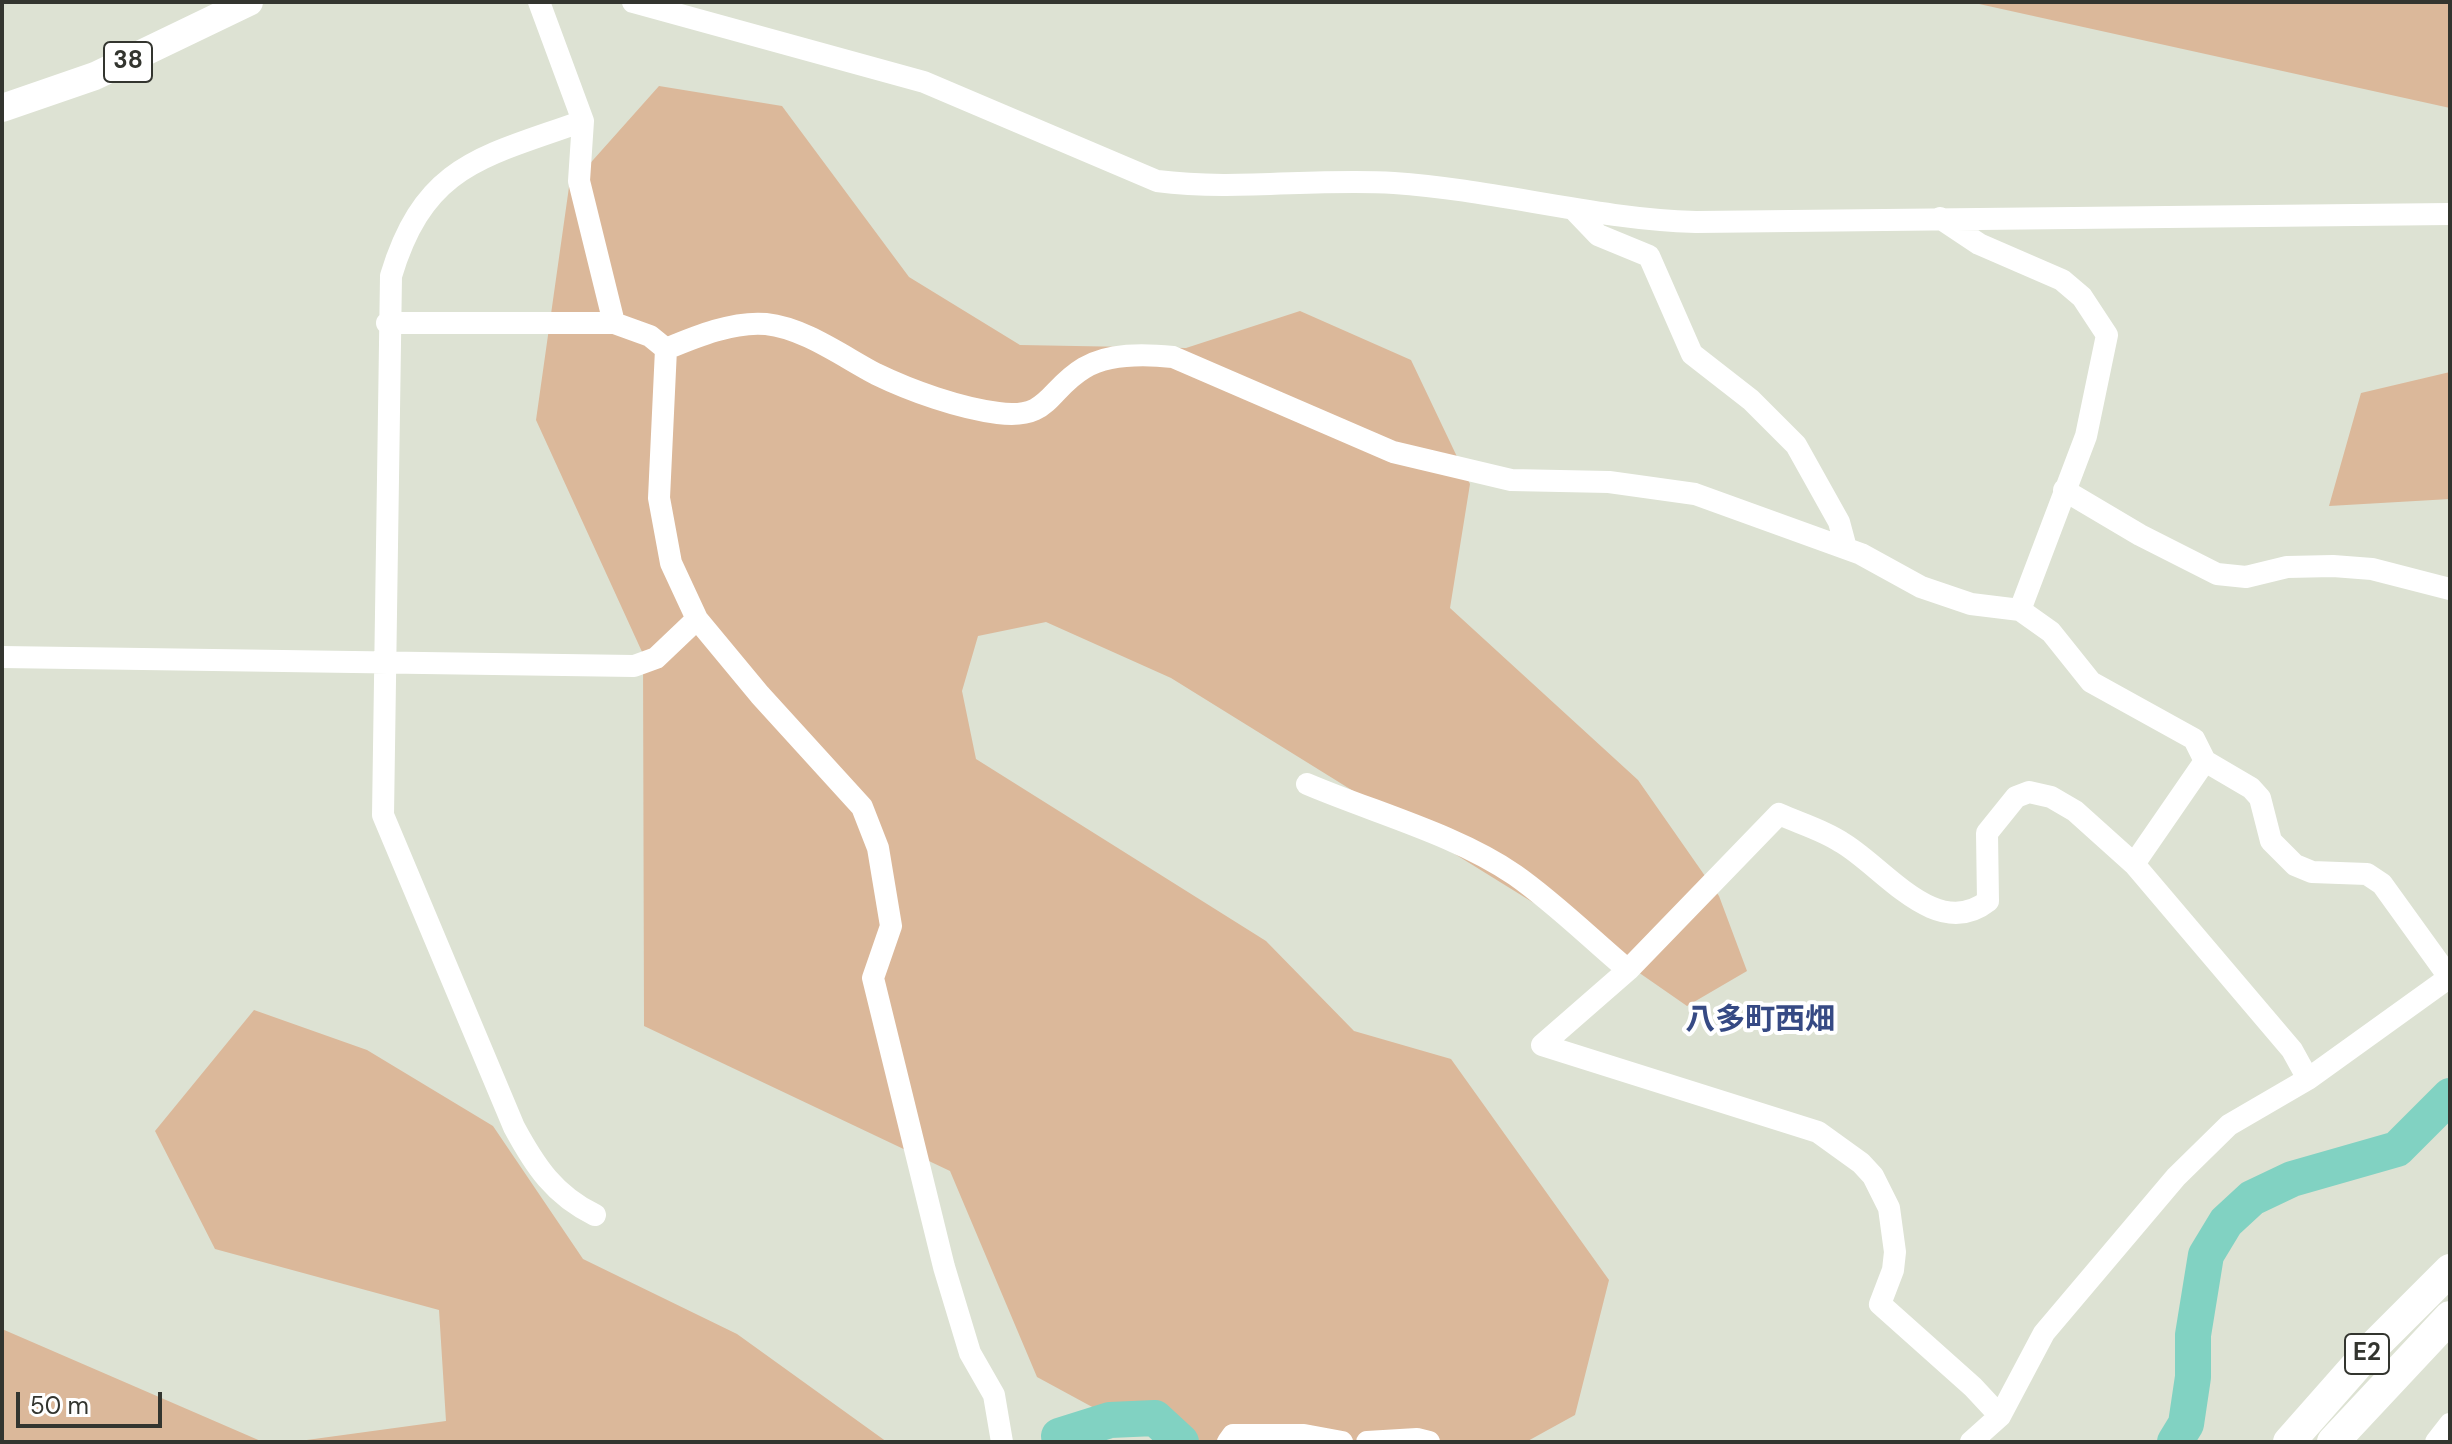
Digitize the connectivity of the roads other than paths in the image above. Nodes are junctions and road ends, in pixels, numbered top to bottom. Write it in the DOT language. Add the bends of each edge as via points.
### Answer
graph roads {
  1 [pos="249,2"];
  2 [pos="539,2"];
  3 [pos="633,2"];
  4 [pos="2,108"];
  5 [pos="583,121"];
  6 [pos="1576,212"];
  7 [pos="2450,214"];
  8 [pos="1940,218"];
  9 [pos="387,323"];
  10 [pos="614,323"];
  11 [pos="666,349"];
  12 [pos="2064,490"];
  13 [pos="1846,548"];
  14 [pos="2450,589"];
  15 [pos="2020,610"];
  16 [pos="697,619"];
  17 [pos="2,657"];
  18 [pos="384,662"];
  19 [pos="2205,761"];
  20 [pos="1307,784"];
  21 [pos="2134,864"];
  22 [pos="1628,970"];
  23 [pos="2450,977"];
  24 [pos="2308,1079"];
  25 [pos="595,1215"];
  26 [pos="2450,1270"];
  27 [pos="2450,1317"];
  28 [pos="2000,1416"];
  29 [pos="2450,1424"];
  30 [pos="1231,1438"];
  31 [pos="1002,1442"];
  32 [pos="1342,1442"];
  33 [pos="1367,1442"];
  34 [pos="1429,1442"];
  35 [pos="1971,1442"];
  36 [pos="2289,1442"];
  37 [pos="2333,1442"];
  38 [pos="2436,1442"];
  1 -- 4 [label="main road, 38" via="95,76"];
  2 -- 5 [label="street"];
  3 -- 6 [label="street" via="924,82 1157,181 1197,186 1391,183"];
  5 -- 9 [label="street" via="467,163 439,185 401,243 391,276"];
  5 -- 10 [label="street" via="579,181"];
  6 -- 8 [label="street" via="1696,222"];
  6 -- 13 [label="street" via="1598,235 1649,256 1692,354 1751,400 1796,445 1839,522"];
  7 -- 8 [label="street"];
  8 -- 12 [label="street" via="1979,244 2062,280 2082,297 2107,335 2086,436"];
  9 -- 10 [label="street"];
  9 -- 18 [label="street"];
  10 -- 11 [label="street" via="650,336"];
  11 -- 13 [label="street" via="722,330 764,324 795,332 881,376 967,406 1024,416 1039,410 1081,369 1101,360 1173,357 1393,452 1511,480 1609,482 1695,494"];
  11 -- 16 [label="street" via="659,498 671,563"];
  12 -- 14 [label="street" via="2217,574 2246,577 2287,567 2333,566 2372,569"];
  12 -- 15 [label="street"];
  13 -- 15 [label="street" via="1921,587 1971,604"];
  15 -- 19 [label="street" via="2051,632 2091,682 2194,739"];
  16 -- 18 [label="street" via="656,658 634,666"];
  16 -- 31 [label="street" via="862,807 878,848 891,926 873,978 944,1267 970,1353 994,1395"];
  17 -- 18 [label="street"];
  18 -- 25 [label="street" via="383,815 534,1165 552,1187"];
  19 -- 21 [label="street"];
  19 -- 23 [label="street" via="2260,798 2271,841 2295,865 2312,872 2367,874 2382,884"];
  20 -- 22 [label="street" via="1419,826 1514,874"];
  21 -- 22 [label="street" via="2075,811 2029,792 2016,797 1987,833 1988,901 1953,915 1922,904 1841,841 1779,814"];
  21 -- 24 [label="street" via="2292,1050"];
  22 -- 28 [label="street" via="1542,1045 1818,1132 1861,1163 1889,1208 1895,1252 1880,1304"];
  23 -- 24 [label="street"];
  24 -- 28 [label="street" via="2229,1125 2176,1177 2044,1333"];
  26 -- 36 [label="highway, E2"];
  27 -- 37 [label="highway, E2"];
  28 -- 35 [label="street"];
  29 -- 38 [label="street"];
  30 -- 32 [label="street" via="1304,1435"];
  33 -- 34 [label="street"];
}
